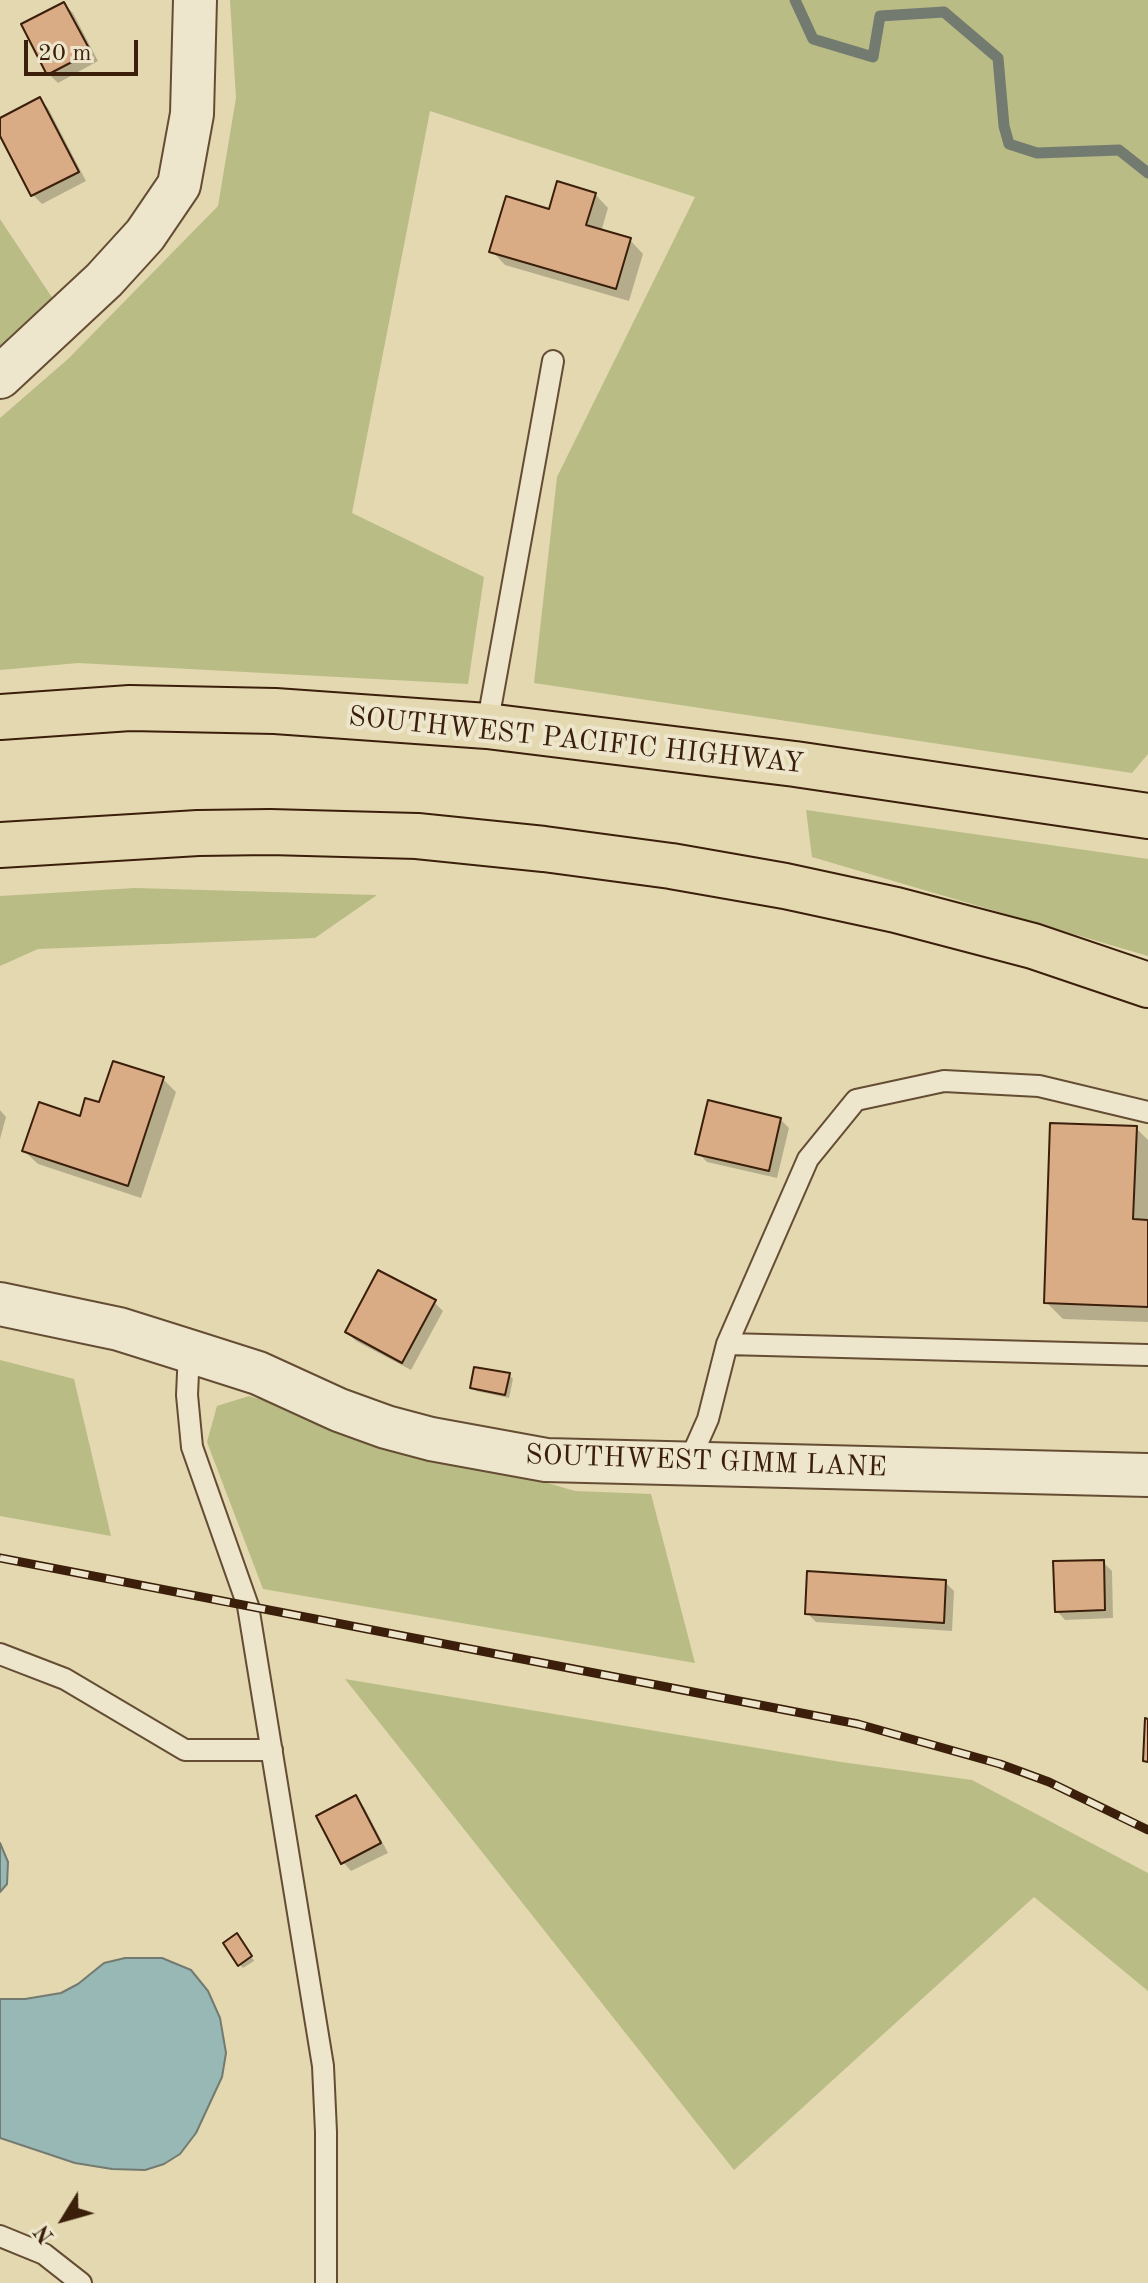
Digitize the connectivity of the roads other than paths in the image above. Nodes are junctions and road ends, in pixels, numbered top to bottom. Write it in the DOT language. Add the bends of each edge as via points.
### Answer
graph roads {
  1 [pos="195,0"];
  2 [pos="553,361"];
  3 [pos="0,377"];
  4 [pos="0,717"];
  5 [pos="487,726"];
  6 [pos="1148,816"];
  7 [pos="0,845"];
  8 [pos="1148,985"];
  9 [pos="1148,1112"];
  10 [pos="0,1304"];
  11 [pos="727,1344"];
  12 [pos="189,1351"];
  13 [pos="1148,1355"];
  14 [pos="688,1464"];
  15 [pos="1148,1475"];
  16 [pos="0,1654"];
  17 [pos="272,1750"];
  18 [pos="0,2236"];
  19 [pos="81,2283"];
  20 [pos="326,2283"];
  1 -- 3 [label="street" via="192,114 179,185 145,235 104,280"];
  2 -- 5 [label="lane"];
  4 -- 5 [label="highway, SOUTHWEST PACIFIC HIGHWAY" via="130,708 275,711"];
  5 -- 6 [label="highway, SOUTHWEST PACIFIC HIGHWAY"];
  7 -- 8 [label="highway" via="285,832 417,836 544,849 671,866 896,910 1033,946"];
  9 -- 11 [label="lane" via="1039,1086 944,1081 856,1100 808,1159"];
  10 -- 12 [label="street, SOUTHWEST GIMM LANE" via="119,1329"];
  11 -- 13 [label="lane"];
  11 -- 14 [label="lane" via="708,1419"];
  12 -- 14 [label="street, SOUTHWEST GIMM LANE" via="258,1373 339,1410 431,1439 546,1460"];
  12 -- 17 [label="lane" via="192,1447 248,1606"];
  14 -- 15 [label="street, SOUTHWEST GIMM LANE"];
  16 -- 17 [label="lane" via="65,1679 185,1750"];
  17 -- 20 [label="lane" via="323,2066"];
  18 -- 19 [label="lane" via="44,2254"];
}
